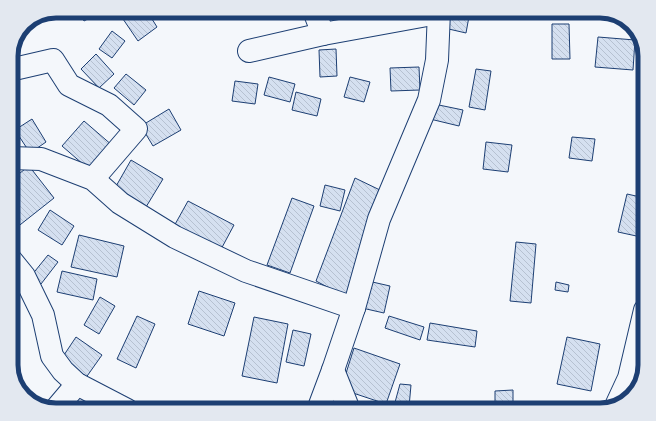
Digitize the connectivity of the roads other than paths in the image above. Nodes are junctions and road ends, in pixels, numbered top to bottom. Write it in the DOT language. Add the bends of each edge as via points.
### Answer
graph roads {
  1 [pos="317,18"];
  2 [pos="407,18"];
  3 [pos="438,18"];
  4 [pos="323,34"];
  5 [pos="250,51"];
  6 [pos="18,68"];
  7 [pos="18,158"];
  8 [pos="92,179"];
  9 [pos="18,269"];
  10 [pos="354,308"];
  11 [pos="638,340"];
  12 [pos="333,370"];
  13 [pos="77,384"];
  14 [pos="620,397"];
  15 [pos="61,403"];
  16 [pos="114,403"];
  17 [pos="321,403"];
  18 [pos="346,403"];
  1 -- 4 [label="street"];
  2 -- 4 [label="street"];
  3 -- 10 [label="street" via="437,60 429,100 379,219"];
  4 -- 5 [label="street"];
  6 -- 8 [label="street" via="53,60 69,85 109,105 136,129"];
  7 -- 8 [label="street" via="41,160"];
  8 -- 10 [label="street" via="120,204 175,237 246,271"];
  9 -- 13 [label="street" via="43,315 52,356"];
  10 -- 12 [label="street"];
  11 -- 14 [label="street" via="629,378"];
  12 -- 17 [label="street"];
  12 -- 18 [label="street"];
  13 -- 15 [label="street"];
  13 -- 16 [label="street"];
}
